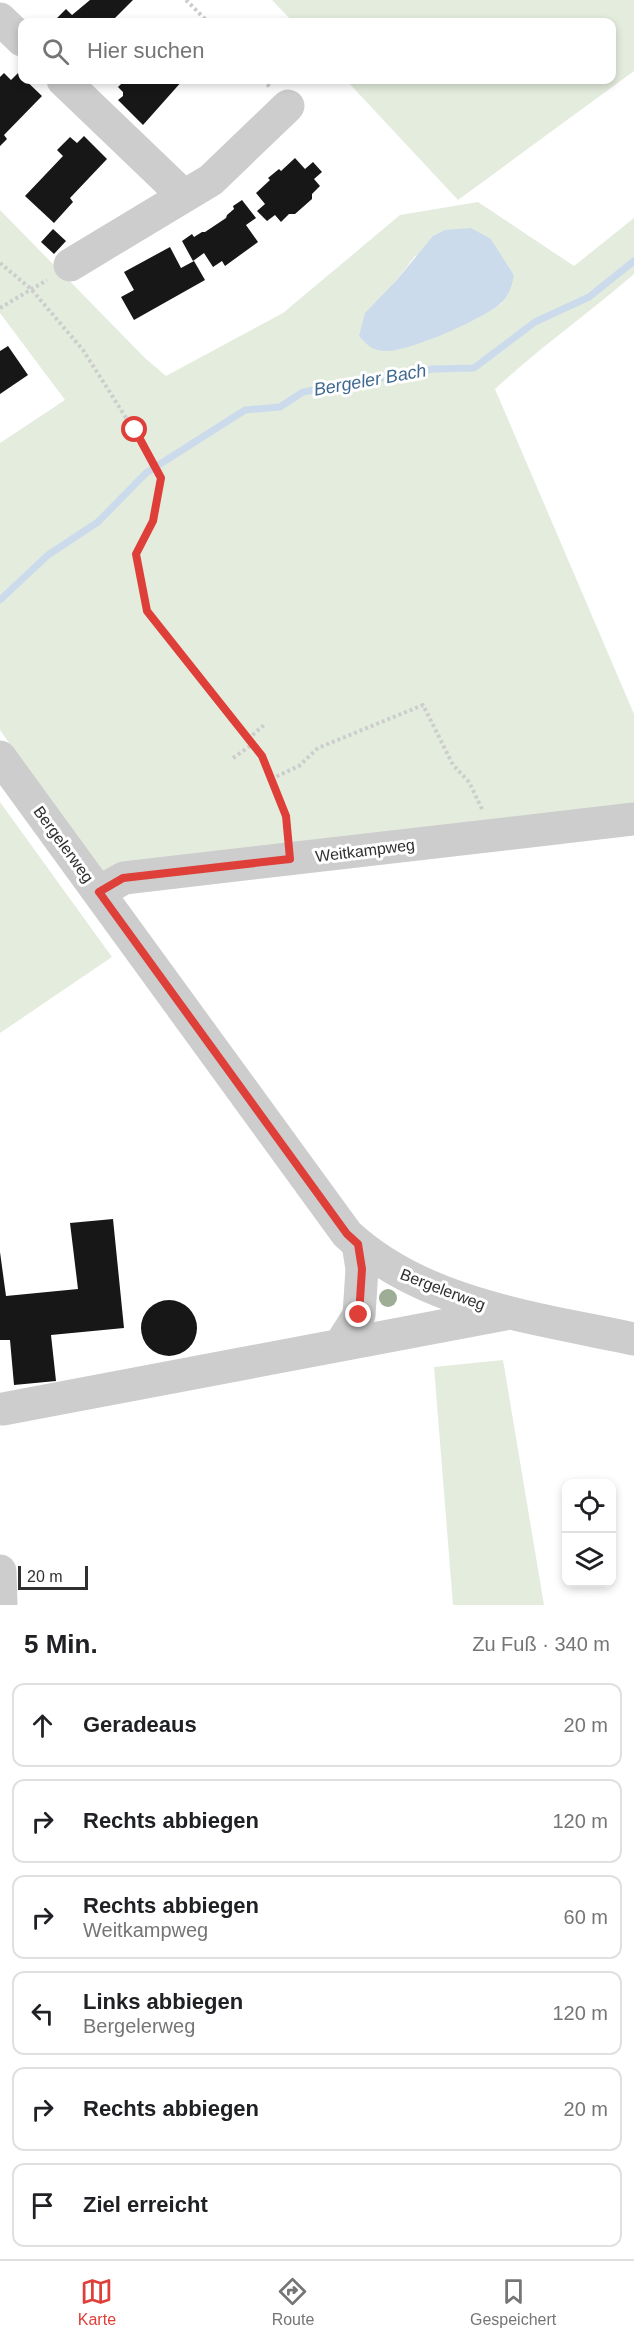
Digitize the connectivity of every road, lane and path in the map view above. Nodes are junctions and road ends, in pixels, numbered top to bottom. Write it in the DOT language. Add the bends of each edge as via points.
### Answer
graph roads {
  1 [pos="186,0"];
  2 [pos="204,18"];
  3 [pos="0,19"];
  4 [pos="18,36"];
  5 [pos="67,84"];
  6 [pos="288,106"];
  7 [pos="184,196"];
  8 [pos="0,263"];
  9 [pos="70,265"];
  10 [pos="31,289"];
  11 [pos="0,308"];
  12 [pos="264,725"];
  13 [pos="248,739"];
  14 [pos="253,744"];
  15 [pos="0,757"];
  16 [pos="233,758"];
  17 [pos="271,779"];
  18 [pos="634,819"];
  19 [pos="488,836"];
  20 [pos="290,859"];
  21 [pos="99,892"];
  22 [pos="358,1244"];
  23 [pos="510,1313"];
  24 [pos="634,1339"];
  25 [pos="340,1345"];
  26 [pos="1,1415"];
  27 [pos="0,1571"];
  28 [pos="1,1605"];
  1 -- 2 [label="path"];
  3 -- 4 [label="street"];
  5 -- 7 [label="street"];
  6 -- 7 [label="street" via="211,180"];
  7 -- 9 [label="street"];
  8 -- 10 [label="path"];
  9 -- 10 [label="path"];
  10 -- 11 [label="path"];
  10 -- 13 [label="path" via="83,350 150,454 161,478 153,521 136,554 147,611"];
  12 -- 13 [label="path"];
  13 -- 14 [label="path"];
  14 -- 16 [label="path"];
  14 -- 17 [label="path"];
  15 -- 21 [label="street, Bergelerweg"];
  17 -- 19 [label="path" via="299,766 318,748 423,705 453,765 469,782 481,804"];
  17 -- 20 [label="path" via="286,816"];
  18 -- 19 [label="street, Weitkampweg"];
  19 -- 20 [label="street, Weitkampweg"];
  20 -- 21 [label="street, Weitkampweg" via="123,878"];
  21 -- 22 [label="street, Bergelerweg"];
  22 -- 23 [label="street, Bergelerweg" via="390,1268 432,1287"];
  22 -- 25 [label="street" via="362,1269 359,1315"];
  23 -- 24 [label="street, Bergelerweg"];
  23 -- 25 [label="street"];
  25 -- 26 [label="street"];
  27 -- 28 [label="street"];
}
